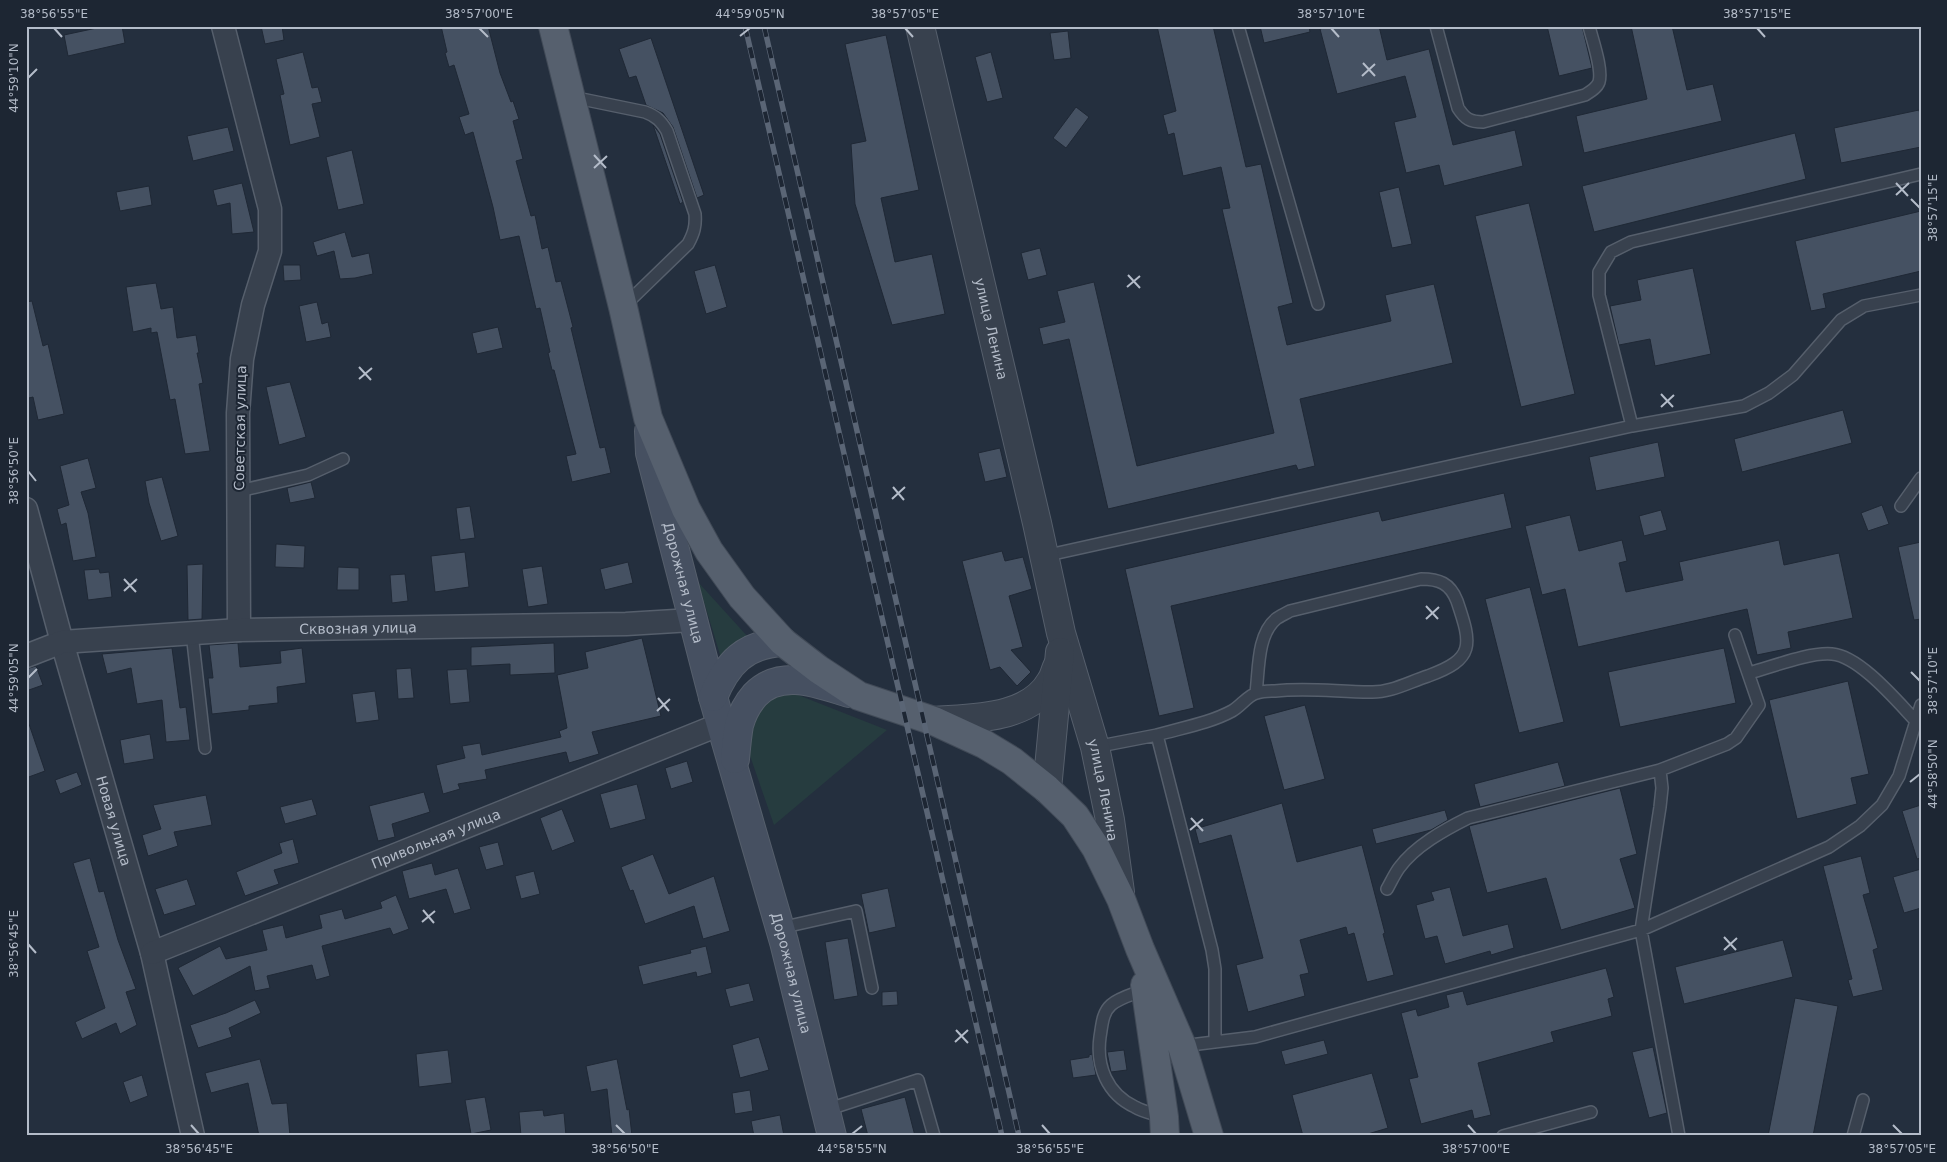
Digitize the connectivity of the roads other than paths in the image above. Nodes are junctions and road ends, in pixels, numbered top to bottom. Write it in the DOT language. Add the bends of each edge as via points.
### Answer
graph roads {
  1 [pos="223,26"];
  2 [pos="553,26"];
  3 [pos="920,26"];
  4 [pos="1238,26"];
  5 [pos="1436,26"];
  6 [pos="1589,26"];
  7 [pos="570,96"];
  8 [pos="1921,174"];
  9 [pos="1921,295"];
  10 [pos="1318,304"];
  11 [pos="623,307"];
  12 [pos="648,418"];
  13 [pos="1632,426"];
  14 [pos="343,459"];
  15 [pos="1921,478"];
  16 [pos="239,491"];
  17 [pos="1901,506"];
  18 [pos="26,509"];
  19 [pos="686,509"];
  20 [pos="1044,556"];
  21 [pos="692,620"];
  22 [pos="239,630"];
  23 [pos="192,633"];
  24 [pos="1735,635"];
  25 [pos="62,642"];
  26 [pos="783,642"];
  27 [pos="1060,645"];
  28 [pos="26,656"];
  29 [pos="1749,673"];
  30 [pos="1256,693"];
  31 [pos="859,696"];
  32 [pos="713,697"];
  33 [pos="1921,705"];
  34 [pos="1915,720"];
  35 [pos="934,721"];
  36 [pos="721,724"];
  37 [pos="1157,735"];
  38 [pos="1094,747"];
  39 [pos="205,748"];
  40 [pos="734,768"];
  41 [pos="1660,770"];
  42 [pos="1047,789"];
  43 [pos="1387,888"];
  44 [pos="1121,899"];
  45 [pos="780,928"];
  46 [pos="1641,930"];
  47 [pos="1140,949"];
  48 [pos="152,953"];
  49 [pos="872,988"];
  50 [pos="1146,989"];
  51 [pos="1215,1042"];
  52 [pos="1182,1046"];
  53 [pos="1863,1100"];
  54 [pos="1591,1112"];
  55 [pos="829,1123"];
  56 [pos="1165,1126"];
  57 [pos="193,1136"];
  58 [pos="934,1136"];
  59 [pos="1209,1136"];
  60 [pos="1503,1136"];
  61 [pos="1679,1136"];
  62 [pos="1853,1136"];
  1 -- 16 [label="street, Советская улица" via="270,209 270,251 253,305 242,359 238,412"];
  2 -- 7 [label="main road, Дорожная улица"];
  3 -- 20 [label="street, улица Ленина"];
  4 -- 10 [label="lane"];
  5 -- 6 [label="lane" via="1458,108 1464,117 1473,122 1483,122 1576,98 1594,90 1599,81 1599,71"];
  7 -- 11 [label="main road, Дорожная улица"];
  7 -- 11 [label="lane" via="645,112 662,122 694,214 696,224 688,244"];
  8 -- 13 [label="lane" via="1631,242 1611,252 1599,272 1599,294"];
  9 -- 13 [label="lane" via="1864,306 1841,320 1793,375 1744,406"];
  11 -- 12 [label="main road, Дорожная улица"];
  12 -- 19 [label="main road"];
  12 -- 21 [label="main road, Дорожная улица" via="650,453"];
  13 -- 20 [label="lane"];
  14 -- 16 [label="lane" via="308,474"];
  15 -- 17 [label="lane"];
  16 -- 22 [label="street, Советская улица"];
  18 -- 25 [label="street, Новая улица"];
  19 -- 21 [label="main road"];
  19 -- 26 [label="main road" via="709,550 742,597"];
  20 -- 27 [label="street, улица Ленина"];
  21 -- 22 [label="street, Сквозная улица" via="626,624"];
  21 -- 32 [label="main road, Дорожная улица"];
  22 -- 23 [label="street, Сквозная улица"];
  23 -- 25 [label="street, Сквозная улица"];
  23 -- 39 [label="lane"];
  24 -- 29 [label="lane"];
  25 -- 28 [label="street, Сквозная улица"];
  25 -- 48 [label="street, Новая улица"];
  26 -- 31 [label="main road"];
  26 -- 32 [label="main road" via="749,650 733,662"];
  27 -- 35 [label="street" via="1052,681 1026,705 999,714"];
  27 -- 38 [label="street, улица Ленина"];
  27 -- 42 [label="street, улица Ленина"];
  29 -- 34 [label="lane" via="1817,655 1833,654 1848,658"];
  29 -- 41 [label="lane" via="1759,706 1736,738"];
  30 -- 30 [label="lane" via="1266,630 1277,618 1290,611 1422,579 1436,579 1448,586 1456,598 1467,647 1460,660 1448,668 1384,691 1298,688"];
  30 -- 37 [label="lane" via="1217,718"];
  31 -- 35 [label="main road"];
  31 -- 40 [label="main road" via="807,681 785,679 763,687 749,702 740,724"];
  32 -- 36 [label="main road, Дорожная улица"];
  33 -- 34 [label="lane"];
  34 -- 46 [label="lane" via="1899,776 1882,805 1860,826 1829,847"];
  35 -- 42 [label="main road" via="984,744"];
  36 -- 40 [label="main road, Дорожная улица"];
  36 -- 48 [label="street, Привольная улица"];
  37 -- 38 [label="lane"];
  37 -- 51 [label="lane" via="1212,950"];
  38 -- 44 [label="street, улица Ленина" via="1110,820"];
  40 -- 45 [label="main road, Дорожная улица"];
  41 -- 43 [label="lane" via="1468,818 1413,853"];
  41 -- 46 [label="lane" via="1660,807"];
  42 -- 44 [label="main road" via="1075,816 1096,848"];
  44 -- 47 [label="main road, улица Ленина"];
  45 -- 49 [label="lane" via="856,911"];
  45 -- 55 [label="main road, Дорожная улица"];
  46 -- 51 [label="lane" via="1255,1037"];
  46 -- 61 [label="lane"];
  47 -- 50 [label="main road, улица Ленина"];
  47 -- 52 [label="main road, улица Ленина"];
  48 -- 57 [label="street, Новая улица"];
  50 -- 56 [label="main road, улица Ленина"];
  50 -- 56 [label="lane" via="1111,1005 1105,1013 1098,1058 1117,1095"];
  51 -- 52 [label="lane"];
  52 -- 59 [label="main road, улица Ленина"];
  53 -- 62 [label="lane"];
  54 -- 60 [label="lane"];
  55 -- 58 [label="lane" via="918,1080"];
}
